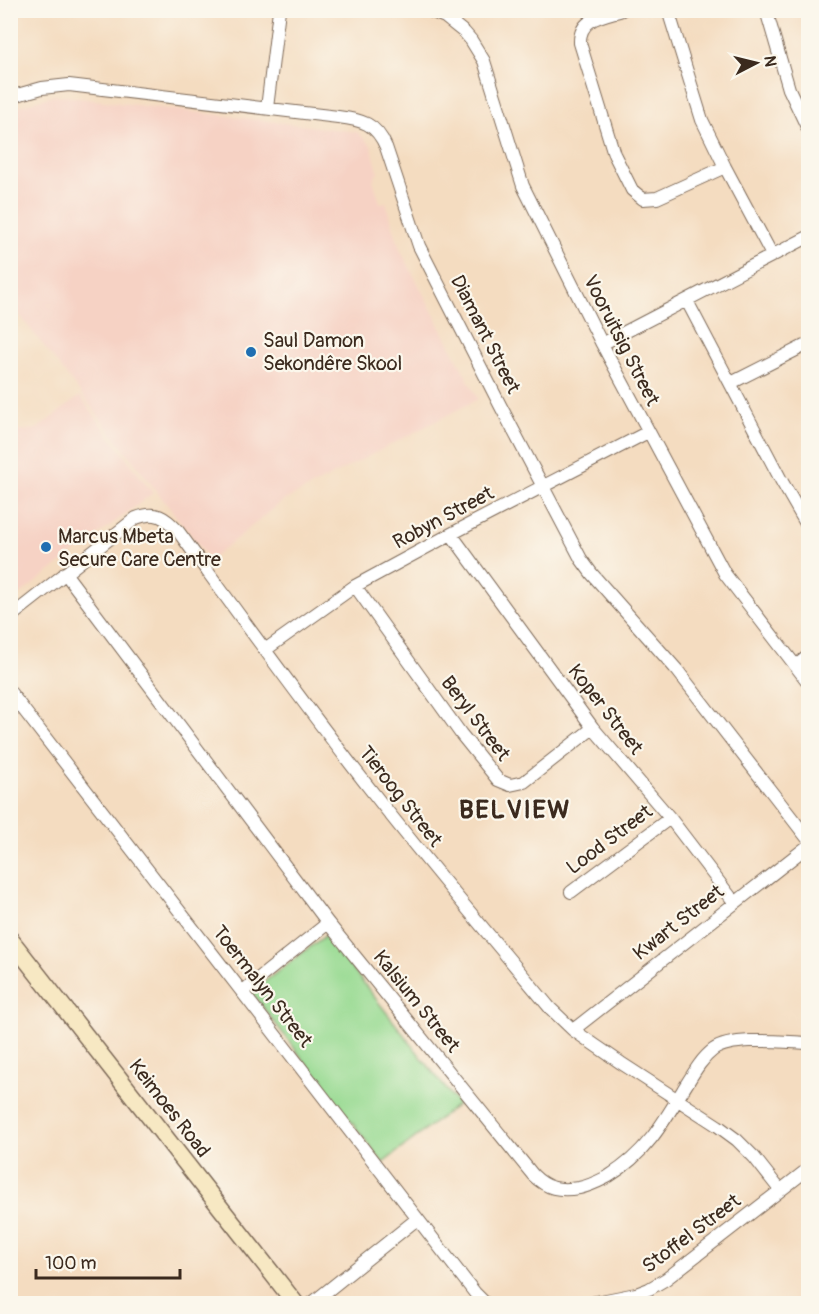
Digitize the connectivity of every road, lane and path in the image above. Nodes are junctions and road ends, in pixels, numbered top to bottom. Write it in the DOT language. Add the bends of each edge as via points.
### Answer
graph roads {
  1 [pos="279,10"];
  2 [pos="428,10"];
  3 [pos="458,10"];
  4 [pos="621,10"];
  5 [pos="668,10"];
  6 [pos="766,10"];
  7 [pos="451,22"];
  8 [pos="10,97"];
  9 [pos="267,108"];
  10 [pos="808,129"];
  11 [pos="725,167"];
  12 [pos="808,237"];
  13 [pos="772,255"];
  14 [pos="687,301"];
  15 [pos="602,344"];
  16 [pos="808,344"];
  17 [pos="731,383"];
  18 [pos="648,432"];
  19 [pos="543,487"];
  20 [pos="808,527"];
  21 [pos="451,534"];
  22 [pos="65,573"];
  23 [pos="356,586"];
  24 [pos="10,617"];
  25 [pos="265,650"];
  26 [pos="808,656"];
  27 [pos="796,666"];
  28 [pos="808,682"];
  29 [pos="10,692"];
  30 [pos="593,728"];
  31 [pos="670,818"];
  32 [pos="808,839"];
  33 [pos="808,846"];
  34 [pos="571,892"];
  35 [pos="735,903"];
  36 [pos="328,923"];
  37 [pos="10,939"];
  38 [pos="243,991"];
  39 [pos="573,1030"];
  40 [pos="808,1043"];
  41 [pos="677,1100"];
  42 [pos="808,1169"];
  43 [pos="780,1190"];
  44 [pos="417,1219"];
  45 [pos="296,1304"];
  46 [pos="310,1304"];
  47 [pos="486,1304"];
  48 [pos="586,1304"];
  1 -- 9 [label="street"];
  2 -- 7 [label="street, Vooruitsig Street"];
  3 -- 7 [label="street"];
  4 -- 11 [label="street" via="595,18 579,36 614,154 632,190 643,198 657,198"];
  5 -- 11 [label="street" via="702,120"];
  6 -- 10 [label="street" via="789,89"];
  7 -- 15 [label="street, Vooruitsig Street" via="471,40 484,61 523,186"];
  8 -- 9 [label="street, Diamant Street" via="69,85"];
  9 -- 19 [label="street, Diamant Street" via="355,119 378,133 419,246"];
  11 -- 13 [label="street"];
  12 -- 13 [label="street"];
  13 -- 14 [label="street"];
  14 -- 15 [label="street"];
  14 -- 17 [label="street"];
  15 -- 18 [label="street, Vooruitsig Street"];
  16 -- 17 [label="street"];
  17 -- 20 [label="street"];
  18 -- 19 [label="street, Robyn Street"];
  18 -- 27 [label="street, Vooruitsig Street" via="725,574"];
  19 -- 21 [label="street, Robyn Street"];
  19 -- 32 [label="street, Diamant Street" via="591,574 672,664"];
  21 -- 23 [label="street, Robyn Street"];
  21 -- 30 [label="street, Koper Street"];
  22 -- 24 [label="street, Tieroog Street"];
  22 -- 25 [label="street, Tieroog Street" via="136,518 159,516 178,531"];
  22 -- 36 [label="street, Kalsium Street"];
  23 -- 25 [label="street, Robyn Street"];
  23 -- 30 [label="street, Beryl Street" via="498,780 510,785 524,782"];
  25 -- 39 [label="street, Tieroog Street" via="410,840 550,1008"];
  26 -- 27 [label="street"];
  27 -- 28 [label="street, Vooruitsig Street"];
  29 -- 38 [label="street, Toermalyn Street"];
  30 -- 31 [label="street, Koper Street"];
  31 -- 34 [label="street, Lood Street"];
  31 -- 35 [label="street, Koper Street"];
  33 -- 35 [label="street, Kwart Street"];
  35 -- 39 [label="street, Kwart Street"];
  36 -- 38 [label="street"];
  36 -- 41 [label="street, Kalsium Street" via="545,1186 587,1186 624,1167 645,1147"];
  37 -- 45 [label="street, Keimoes Road"];
  38 -- 44 [label="street, Toermalyn Street"];
  39 -- 41 [label="street, Tieroog Street"];
  40 -- 41 [label="street, Kalsium Street" via="738,1042 720,1046 697,1067"];
  41 -- 43 [label="street, Tieroog Street" via="737,1140"];
  42 -- 43 [label="street, Stoffel Street"];
  43 -- 48 [label="street, Stoffel Street" via="666,1280 636,1294"];
  44 -- 46 [label="street"];
  44 -- 47 [label="street, Toermalyn Street"];
}
